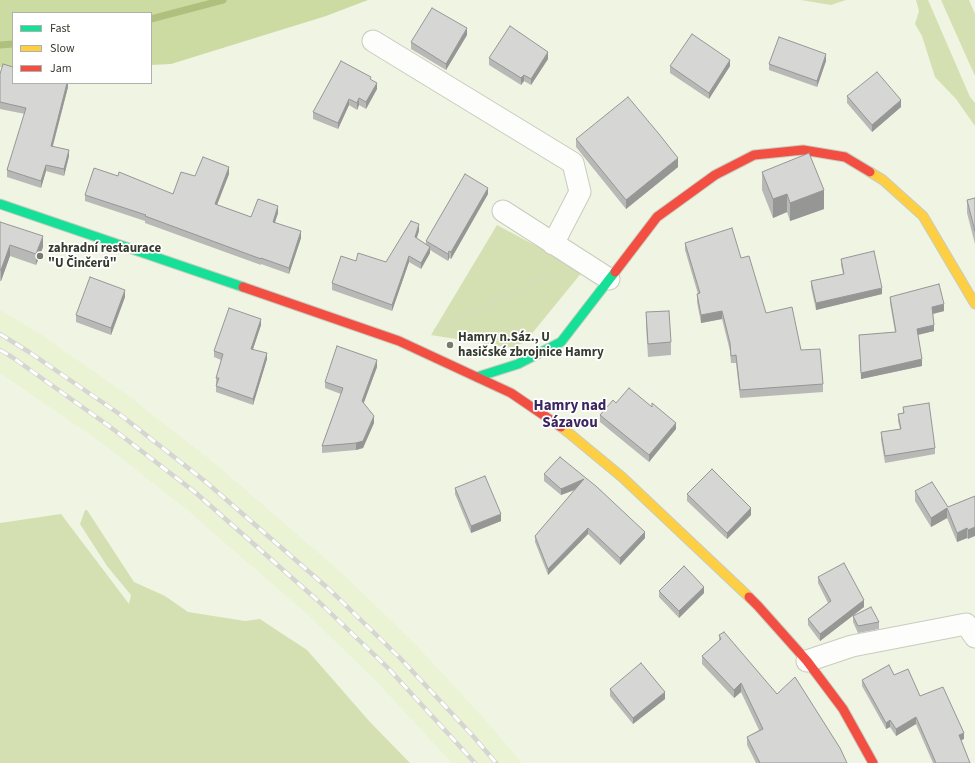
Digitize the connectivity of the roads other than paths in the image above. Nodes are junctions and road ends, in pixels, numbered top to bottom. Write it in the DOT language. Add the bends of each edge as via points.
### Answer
graph roads {
  1 [pos="373,41"];
  2 [pos="0,204"];
  3 [pos="502,211"];
  4 [pos="554,244"];
  5 [pos="609,279"];
  6 [pos="975,304"];
  7 [pos="477,377"];
  8 [pos="975,637"];
  9 [pos="807,661"];
  10 [pos="873,763"];
  1 -- 4 [label="street" via="572,163 580,192"];
  2 -- 7 [label="street" via="399,341"];
  3 -- 4 [label="street"];
  4 -- 5 [label="street"];
  5 -- 6 [label="street" via="657,217 715,175 754,155 803,150 845,158 883,180 922,216"];
  5 -- 7 [label="street" via="561,342 518,364"];
  7 -- 9 [label="street" via="511,393 570,434 622,477 758,606"];
  8 -- 9 [label="street" via="966,624 852,646"];
  9 -- 10 [label="street" via="843,709"];
}
